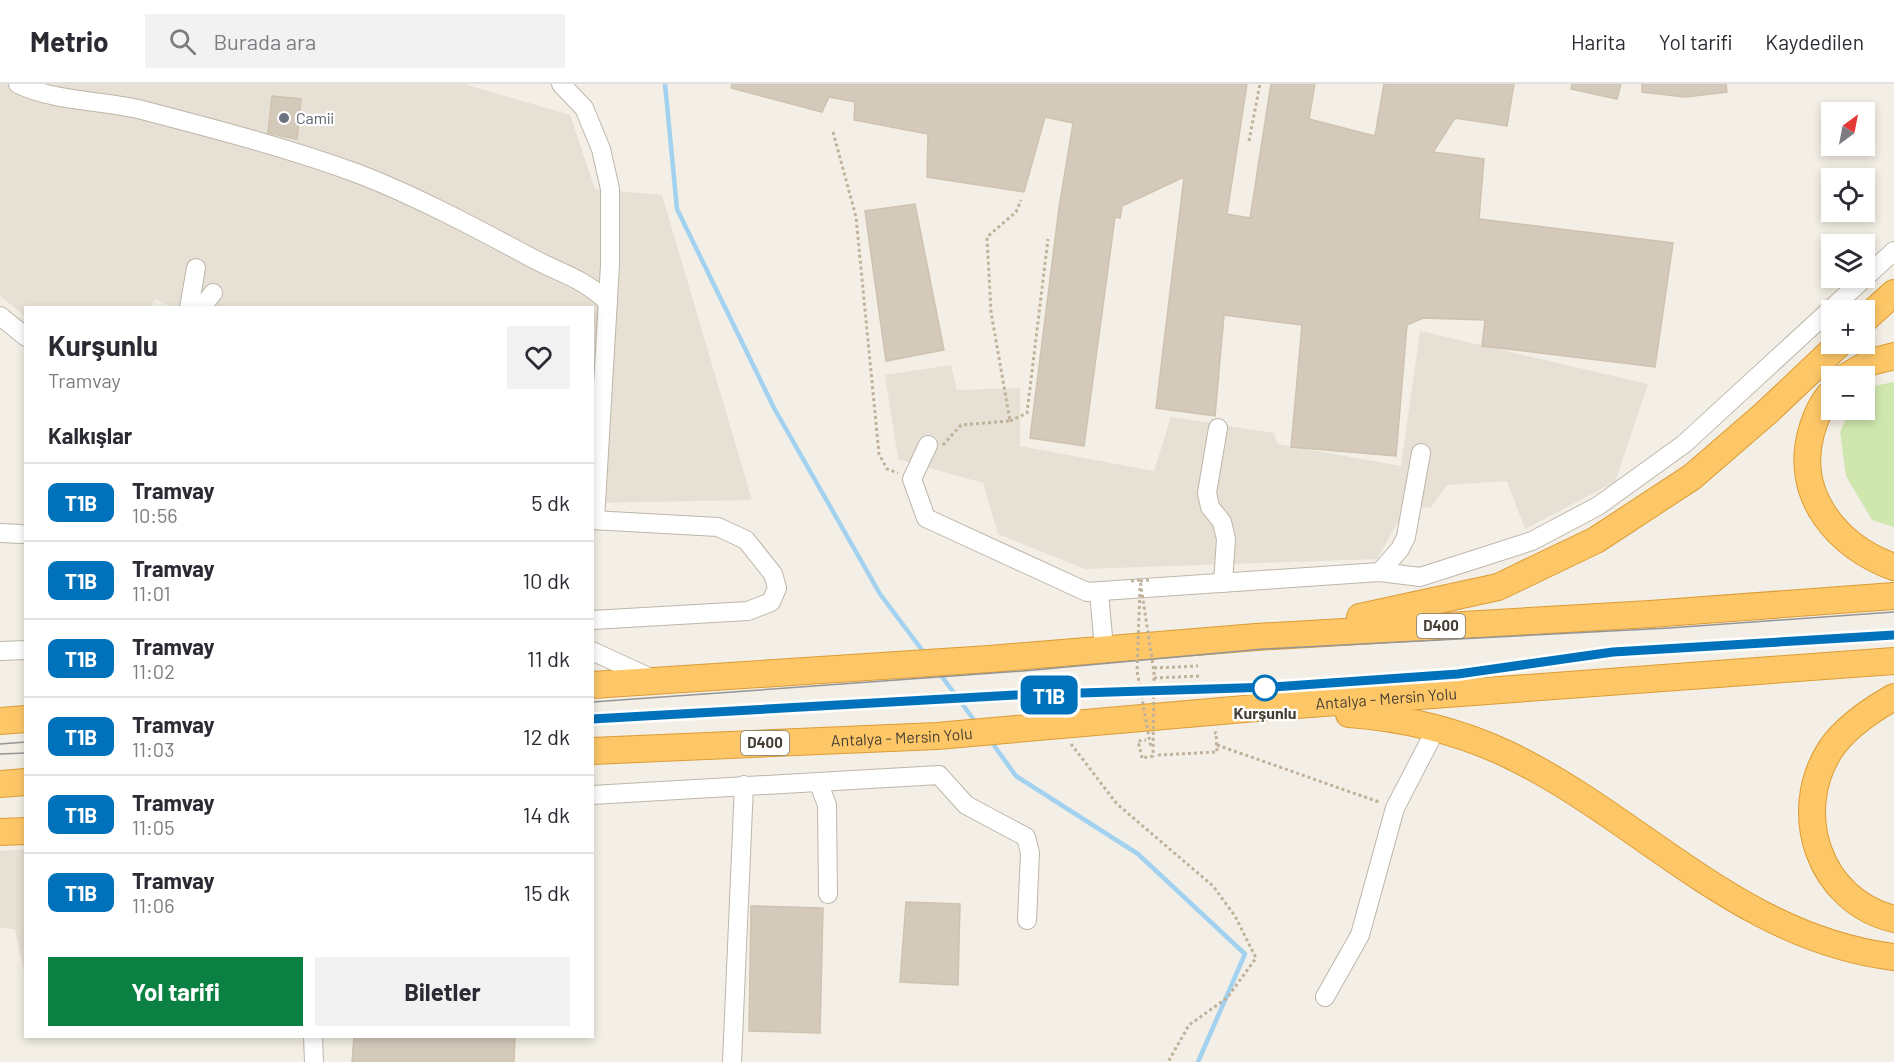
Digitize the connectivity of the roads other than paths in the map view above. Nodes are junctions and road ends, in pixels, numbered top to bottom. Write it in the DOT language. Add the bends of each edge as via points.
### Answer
graph roads {
  1 [pos="18,84"];
  2 [pos="561,84"];
  3 [pos="1894,251"];
  4 [pos="196,268"];
  5 [pos="213,293"];
  6 [pos="1894,293"];
  7 [pos="601,303"];
  8 [pos="189,306"];
  9 [pos="203,306"];
  10 [pos="1875,310"];
  11 [pos="0,316"];
  12 [pos="24,334"];
  13 [pos="1828,354"];
  14 [pos="1894,356"];
  15 [pos="1864,366"];
  16 [pos="1821,409"];
  17 [pos="1218,428"];
  18 [pos="928,445"];
  19 [pos="1421,453"];
  20 [pos="594,520"];
  21 [pos="0,533"];
  22 [pos="21,534"];
  23 [pos="1894,567"];
  24 [pos="1380,572"];
  25 [pos="1223,584"];
  26 [pos="1099,593"];
  27 [pos="1894,596"];
  28 [pos="594,620"];
  29 [pos="1256,637"];
  30 [pos="1104,648"];
  31 [pos="24,650"];
  32 [pos="0,651"];
  33 [pos="594,652"];
  34 [pos="1894,661"];
  35 [pos="658,681"];
  36 [pos="594,685"];
  37 [pos="1894,697"];
  38 [pos="1256,708"];
  39 [pos="24,719"];
  40 [pos="0,721"];
  41 [pos="1436,729"];
  42 [pos="594,751"];
  43 [pos="24,782"];
  44 [pos="0,784"];
  45 [pos="819,784"];
  46 [pos="744,785"];
  47 [pos="594,795"];
  48 [pos="24,831"];
  49 [pos="0,832"];
  50 [pos="828,894"];
  51 [pos="1894,919"];
  52 [pos="1027,920"];
  53 [pos="1894,957"];
  54 [pos="1325,997"];
  55 [pos="313,1038"];
  56 [pos="314,1062"];
  57 [pos="732,1062"];
  1 -- 7 [label="street" via="202,126 360,175 477,228 534,260 571,274 590,285"];
  2 -- 7 [label="street" via="584,108 601,149 610,189"];
  3 -- 24 [label="street" via="1684,444 1598,506 1532,540 1420,577"];
  4 -- 8 [label="street"];
  5 -- 9 [label="street"];
  6 -- 10 [label="highway"];
  7 -- 20 [label="street"];
  11 -- 12 [label="street"];
  13 -- 29 [label="highway" via="1692,477 1596,540 1498,587"];
  14 -- 15 [label="highway"];
  16 -- 23 [label="highway" via="1807,446 1808,474 1815,501 1829,524 1849,544 1871,559"];
  17 -- 25 [label="street" via="1207,493 1226,539"];
  18 -- 26 [label="street" via="912,479 926,518 1087,592"];
  19 -- 24 [label="street" via="1406,537"];
  20 -- 28 [label="street" via="718,527 746,540 773,574 777,588 771,602 748,611"];
  21 -- 22 [label="street"];
  24 -- 25 [label="street"];
  25 -- 26 [label="street"];
  26 -- 30 [label="street"];
  27 -- 29 [label="highway, D400"];
  29 -- 30 [label="highway, D400"];
  30 -- 35 [label="highway, D400"];
  31 -- 32 [label="street"];
  33 -- 35 [label="street"];
  34 -- 38 [label="highway, Antalya - Mersin Yolu / D400"];
  35 -- 36 [label="highway, D400"];
  37 -- 51 [label="highway" via="1870,711 1832,748 1818,773 1811,801 1812,830 1820,858 1835,882 1856,902"];
  38 -- 41 [label="highway" via="1381,716"];
  38 -- 42 [label="highway, Antalya - Mersin Yolu / D400" via="937,736"];
  39 -- 40 [label="highway"];
  41 -- 53 [label="highway" via="1506,754 1532,768 1740,905 1792,931 1874,955"];
  41 -- 54 [label="street" via="1395,808 1360,935"];
  43 -- 44 [label="highway"];
  45 -- 46 [label="street"];
  45 -- 50 [label="street" via="827,805"];
  45 -- 52 [label="street" via="939,775 966,805 1026,837 1030,853"];
  46 -- 47 [label="street"];
  46 -- 57 [label="street"];
  48 -- 49 [label="highway"];
  55 -- 56 [label="street"];
}
